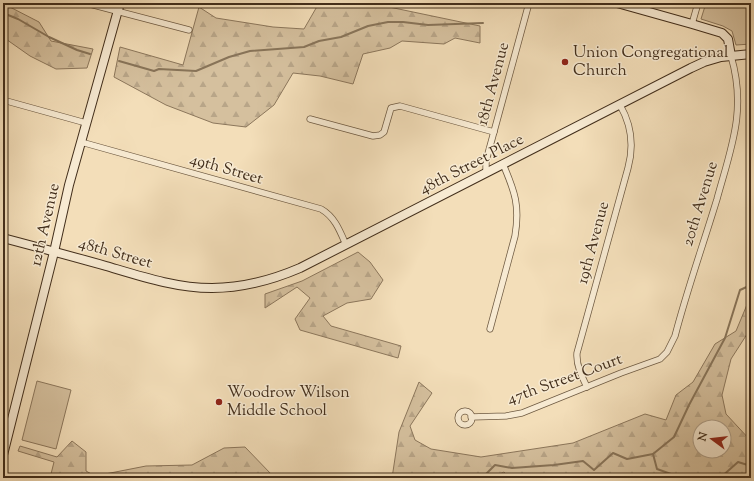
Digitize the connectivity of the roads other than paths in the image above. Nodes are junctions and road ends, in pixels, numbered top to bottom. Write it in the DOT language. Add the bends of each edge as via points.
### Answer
graph roads {
  1 [pos="86,3"];
  2 [pos="120,3"];
  3 [pos="529,3"];
  4 [pos="617,3"];
  5 [pos="698,3"];
  6 [pos="118,12"];
  7 [pos="692,24"];
  8 [pos="189,30"];
  9 [pos="751,54"];
  10 [pos="732,56"];
  11 [pos="3,100"];
  12 [pos="620,104"];
  13 [pos="310,119"];
  14 [pos="86,123"];
  15 [pos="494,132"];
  16 [pos="81,142"];
  17 [pos="503,164"];
  18 [pos="486,173"];
  19 [pos="3,238"];
  20 [pos="346,245"];
  21 [pos="54,252"];
  22 [pos="222,288"];
  23 [pos="490,329"];
  24 [pos="664,354"];
  25 [pos="587,386"];
  26 [pos="471,417"];
  27 [pos="3,456"];
  1 -- 6 [label="street"];
  2 -- 6 [label="street, 12th Avenue"];
  3 -- 15 [label="street, 18th Avenue"];
  4 -- 7 [label="street"];
  5 -- 7 [label="street"];
  6 -- 8 [label="street"];
  6 -- 14 [label="street, 12th Avenue"];
  7 -- 10 [label="street" via="722,33 728,39"];
  9 -- 10 [label="street, 48th Street Place"];
  10 -- 12 [label="street, 48th Street Place" via="704,62"];
  10 -- 24 [label="street, 20th Avenue" via="738,94 734,139 675,336"];
  11 -- 14 [label="street"];
  12 -- 17 [label="street, 48th Street Place"];
  12 -- 25 [label="street, 19th Avenue" via="627,121 632,145 631,154 577,353 577,364"];
  13 -- 15 [label="street" via="373,136 380,135 384,132 391,108 400,106"];
  14 -- 16 [label="street, 12th Avenue"];
  15 -- 18 [label="street, 18th Avenue" via="486,161"];
  16 -- 20 [label="street, 49th Street" via="321,209 334,221"];
  16 -- 21 [label="street, 12th Avenue"];
  17 -- 18 [label="street, 48th Street Place"];
  17 -- 23 [label="street" via="517,203 517,227"];
  18 -- 20 [label="street, 48th Street Place"];
  19 -- 21 [label="street, 48th Street"];
  20 -- 22 [label="street, 48th Street Place" via="283,276 243,286"];
  21 -- 22 [label="street, 48th Street" via="170,284"];
  21 -- 27 [label="street, 12th Avenue"];
  24 -- 25 [label="street, 47th Street Court" via="653,362"];
  25 -- 26 [label="street, 47th Street Court" via="522,413"];
}
